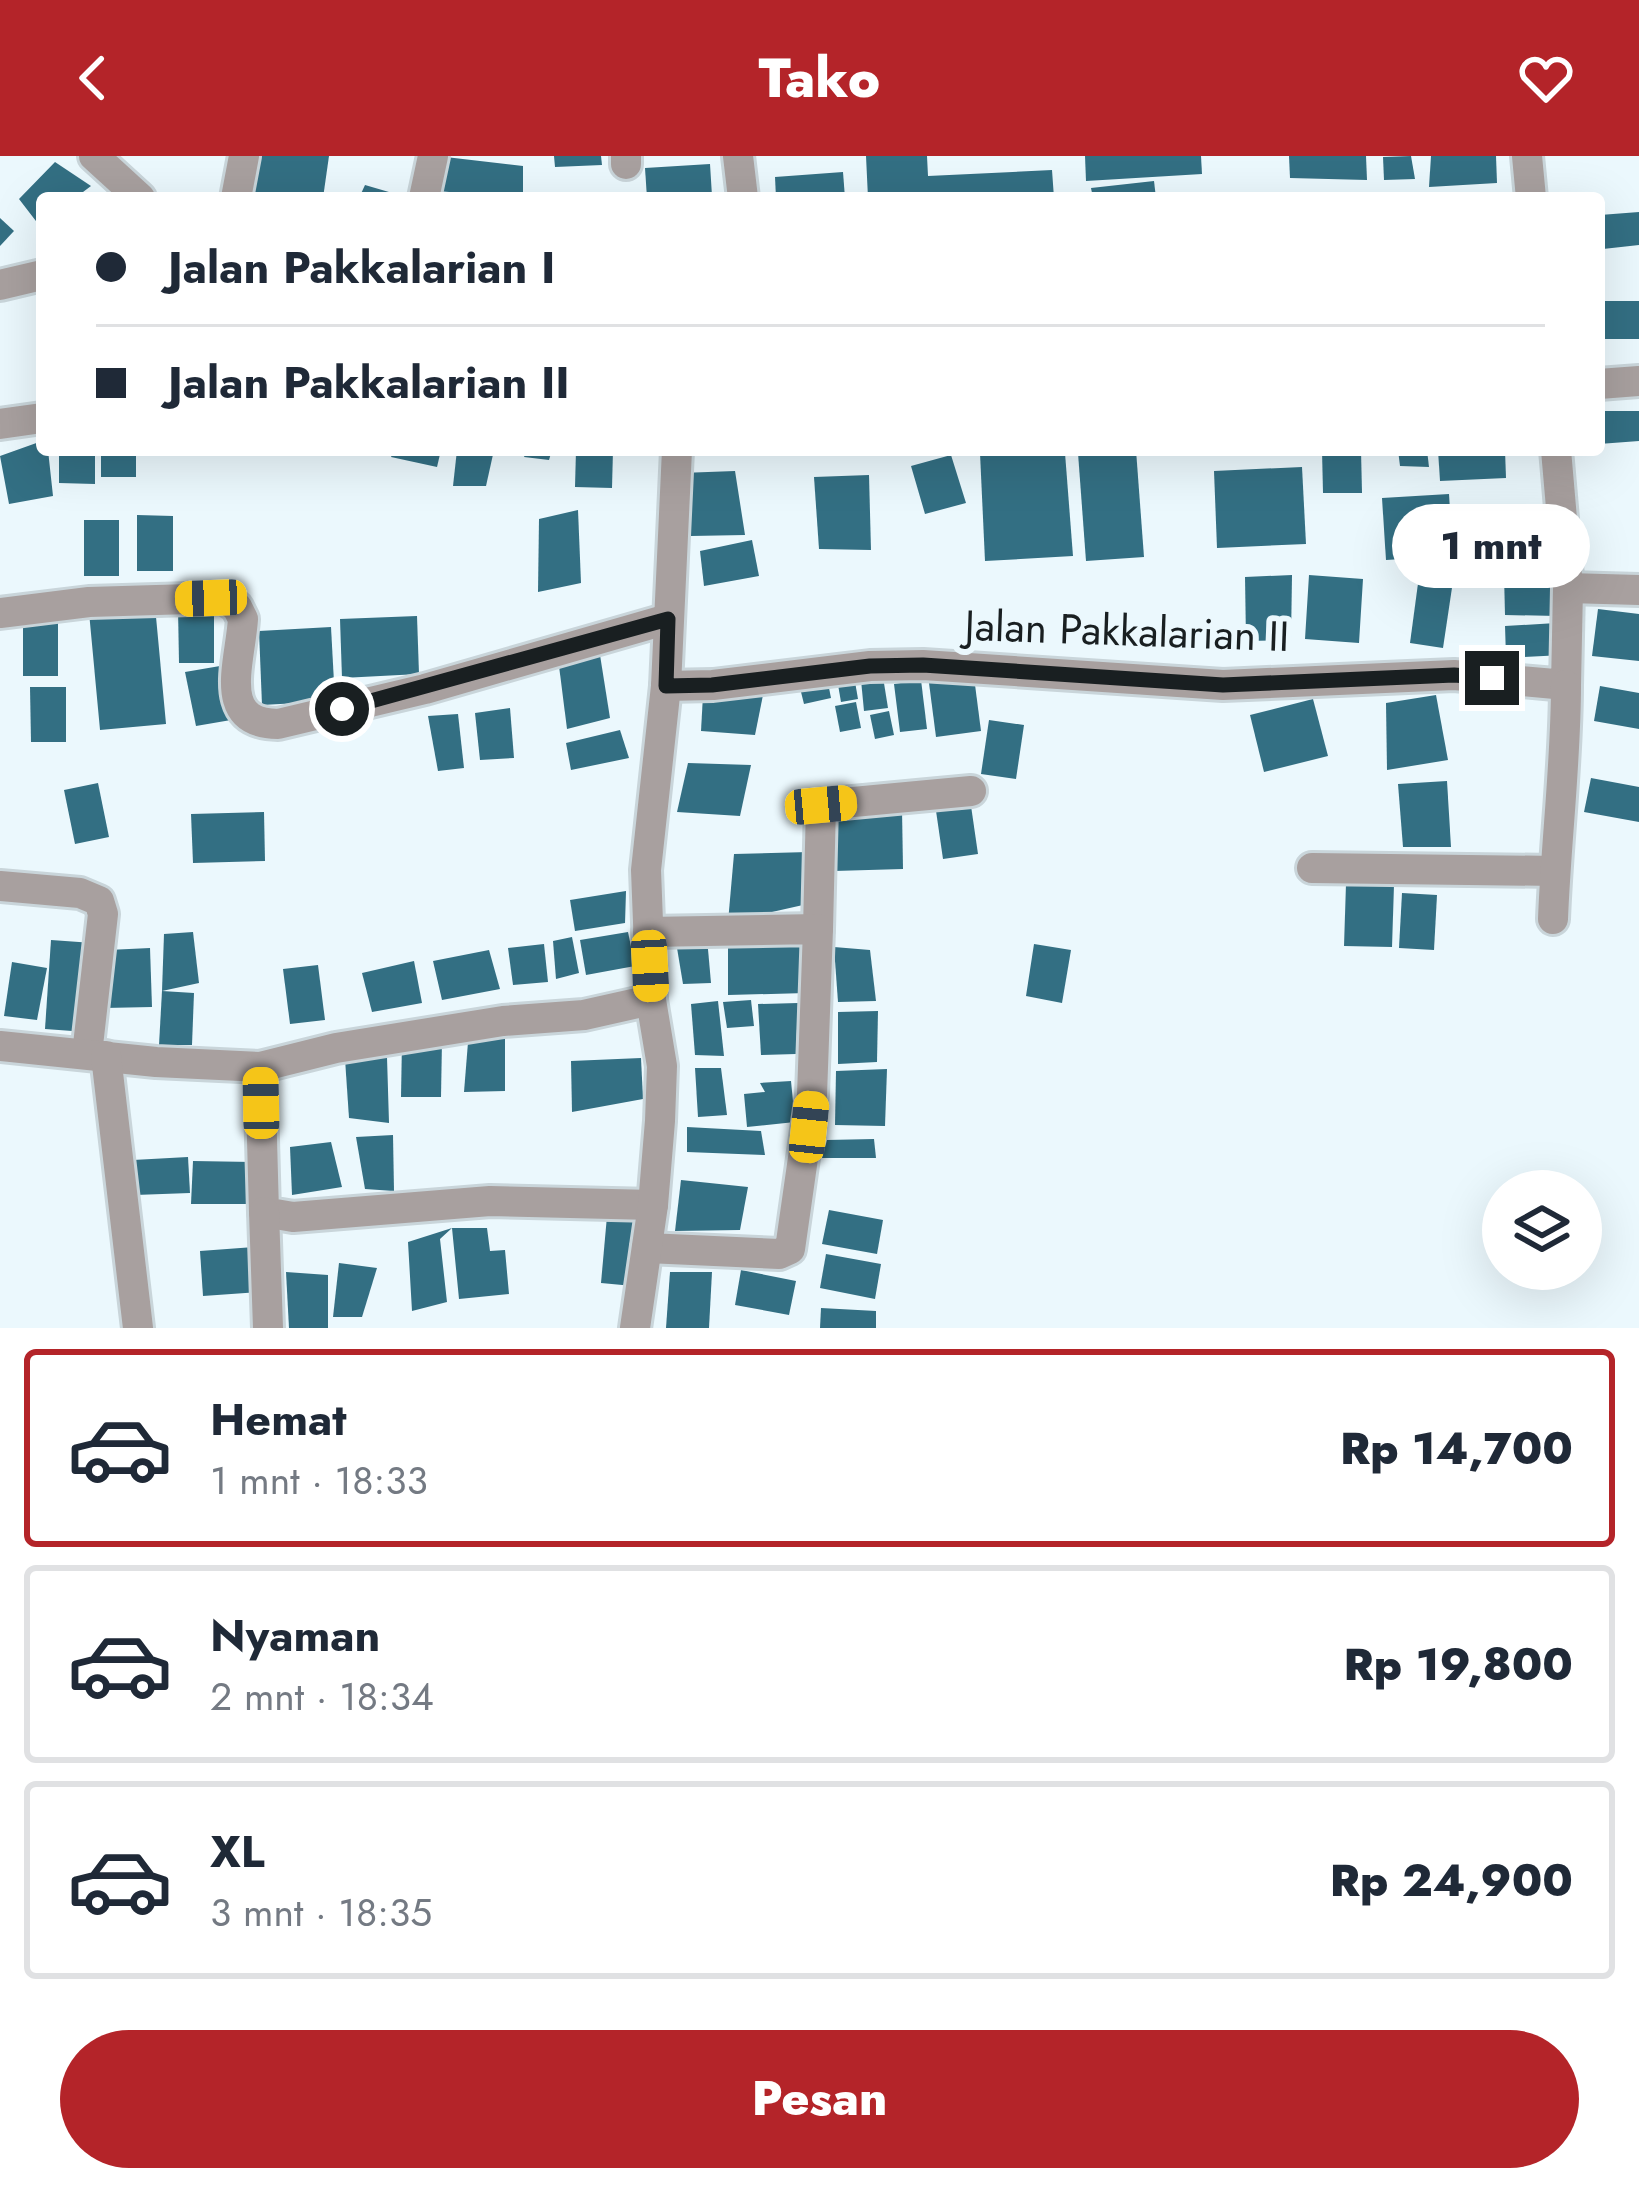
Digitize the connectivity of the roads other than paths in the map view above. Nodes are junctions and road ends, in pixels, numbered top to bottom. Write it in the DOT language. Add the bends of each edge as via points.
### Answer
graph roads {
  1 [pos="94,156"];
  2 [pos="244,156"];
  3 [pos="433,156"];
  4 [pos="738,156"];
  5 [pos="1527,156"];
  6 [pos="133,192"];
  7 [pos="237,192"];
  8 [pos="425,192"];
  9 [pos="741,192"];
  10 [pos="1530,192"];
  11 [pos="36,276"];
  12 [pos="0,285"];
  13 [pos="1639,381"];
  14 [pos="1605,384"];
  15 [pos="36,419"];
  16 [pos="0,424"];
  17 [pos="677,456"];
  18 [pos="1557,456"];
  19 [pos="1568,588"];
  20 [pos="1639,590"];
  21 [pos="0,613"];
  22 [pos="668,619"];
  23 [pos="1566,685"];
  24 [pos="666,686"];
  25 [pos="971,791"];
  26 [pos="1312,868"];
  27 [pos="1555,871"];
  28 [pos="0,886"];
  29 [pos="1553,919"];
  30 [pos="818,929"];
  31 [pos="648,932"];
  32 [pos="651,1000"];
  33 [pos="0,1046"];
  34 [pos="96,1055"];
  35 [pos="260,1067"];
  36 [pos="653,1205"];
  37 [pos="264,1212"];
  38 [pos="647,1248"];
  39 [pos="138,1328"];
  40 [pos="268,1328"];
  41 [pos="634,1328"];
  1 -- 6 [label="street"];
  2 -- 7 [label="street"];
  3 -- 8 [label="street"];
  4 -- 9 [label="street"];
  5 -- 10 [label="street"];
  11 -- 12 [label="street"];
  13 -- 14 [label="street"];
  15 -- 16 [label="street"];
  17 -- 22 [label="street"];
  18 -- 19 [label="street"];
  19 -- 20 [label="street"];
  19 -- 23 [label="street"];
  21 -- 22 [label="street" via="224,598 244,619 237,704 258,724 425,689"];
  22 -- 24 [label="street"];
  23 -- 24 [label="street, Jalan Pakkalarian II" via="1454,675 1223,685 923,665"];
  23 -- 27 [label="street"];
  24 -- 31 [label="street" via="649,824"];
  25 -- 30 [label="street" via="821,805"];
  26 -- 27 [label="street"];
  27 -- 29 [label="street"];
  28 -- 34 [label="street" via="99,901"];
  30 -- 31 [label="street"];
  30 -- 38 [label="street" via="812,1095 790,1249"];
  31 -- 32 [label="street"];
  32 -- 35 [label="street" via="393,1038"];
  32 -- 36 [label="street" via="662,1066"];
  33 -- 34 [label="street"];
  34 -- 35 [label="street"];
  34 -- 39 [label="street"];
  35 -- 37 [label="street"];
  36 -- 37 [label="street" via="490,1201"];
  36 -- 38 [label="street"];
  37 -- 40 [label="street"];
  38 -- 41 [label="street"];
}
